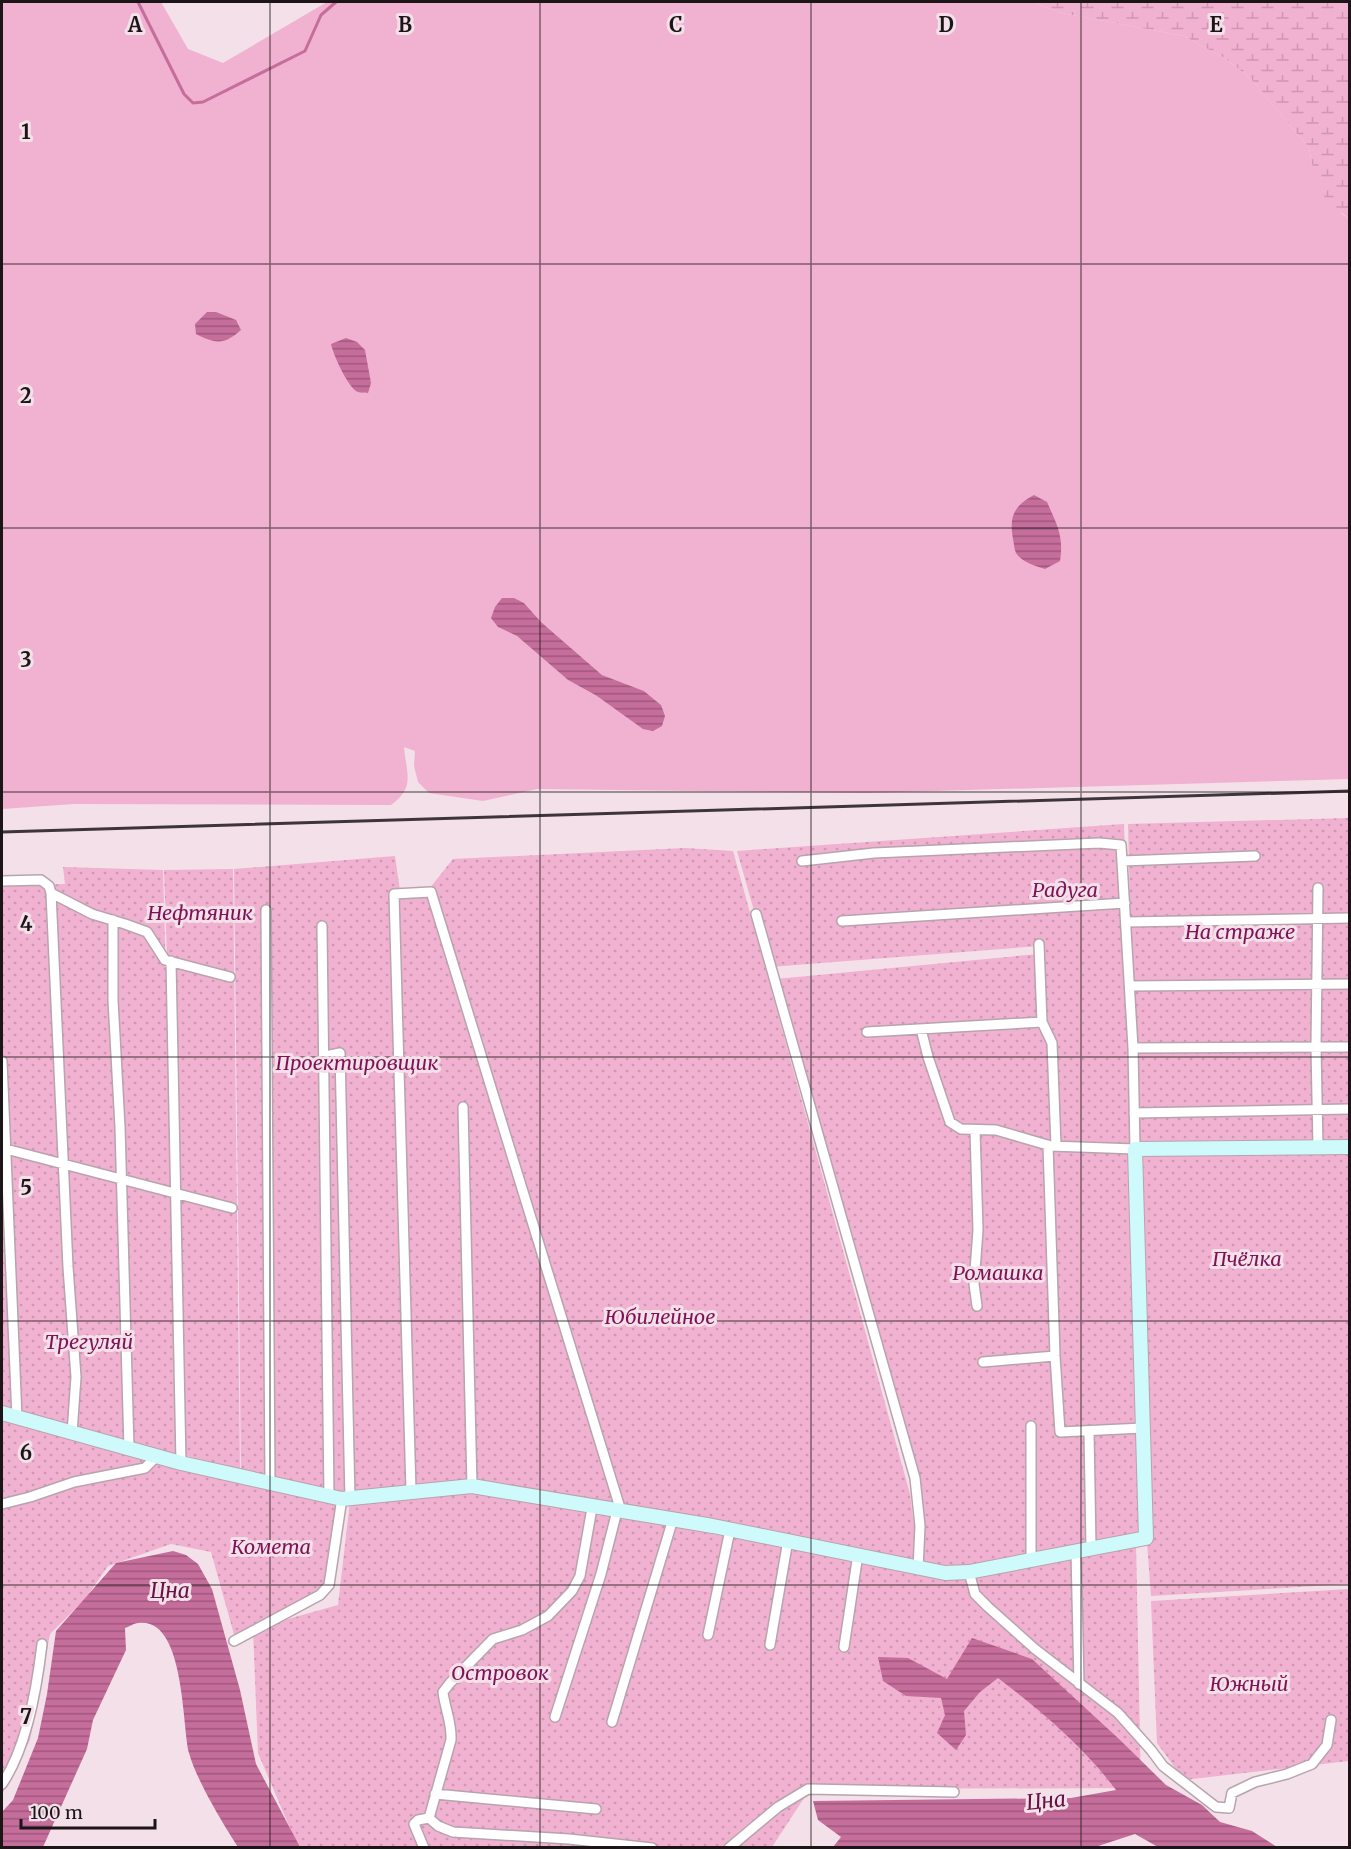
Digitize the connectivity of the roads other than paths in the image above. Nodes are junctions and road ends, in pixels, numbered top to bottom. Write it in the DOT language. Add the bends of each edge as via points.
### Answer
graph roads {
  1 [pos="1255,856"];
  2 [pos="801,861"];
  3 [pos="1122,861"];
  4 [pos="2,881"];
  5 [pos="1318,888"];
  6 [pos="51,893"];
  7 [pos="1125,903"];
  8 [pos="266,910"];
  9 [pos="756,914"];
  10 [pos="1350,918"];
  11 [pos="1316,919"];
  12 [pos="113,920"];
  13 [pos="842,921"];
  14 [pos="1126,922"];
  15 [pos="322,926"];
  16 [pos="1039,944"];
  17 [pos="171,962"];
  18 [pos="230,977"];
  19 [pos="1317,984"];
  20 [pos="1350,984"];
  21 [pos="1130,986"];
  22 [pos="1042,1022"];
  23 [pos="921,1029"];
  24 [pos="867,1032"];
  25 [pos="1316,1047"];
  26 [pos="1350,1047"];
  27 [pos="1133,1048"];
  28 [pos="325,1056"];
  29 [pos="2,1061"];
  30 [pos="463,1107"];
  31 [pos="1317,1109"];
  32 [pos="1350,1109"];
  33 [pos="1134,1113"];
  34 [pos="975,1130"];
  35 [pos="1052,1146"];
  36 [pos="1350,1147"];
  37 [pos="3,1148"];
  38 [pos="1318,1148"];
  39 [pos="1134,1149"];
  40 [pos="64,1165"];
  41 [pos="121,1178"];
  42 [pos="176,1194"];
  43 [pos="232,1208"];
  44 [pos="977,1306"];
  45 [pos="1055,1356"];
  46 [pos="983,1362"];
  47 [pos="2,1413"];
  48 [pos="17,1418"];
  49 [pos="1031,1426"];
  50 [pos="1143,1428"];
  51 [pos="1089,1431"];
  52 [pos="72,1433"];
  53 [pos="129,1449"];
  54 [pos="157,1456"];
  55 [pos="181,1463"];
  56 [pos="270,1482"];
  57 [pos="472,1486"];
  58 [pos="411,1491"];
  59 [pos="340,1498"];
  60 [pos="2,1504"];
  61 [pos="592,1508"];
  62 [pos="619,1511"];
  63 [pos="673,1519"];
  64 [pos="730,1530"];
  65 [pos="788,1540"];
  66 [pos="1090,1548"];
  67 [pos="1076,1551"];
  68 [pos="858,1554"];
  69 [pos="1030,1560"];
  70 [pos="918,1569"];
  71 [pos="969,1572"];
  72 [pos="708,1635"];
  73 [pos="234,1641"];
  74 [pos="42,1644"];
  75 [pos="770,1645"];
  76 [pos="844,1647"];
  77 [pos="1079,1684"];
  78 [pos="555,1717"];
  79 [pos="1331,1720"];
  80 [pos="612,1722"];
  81 [pos="2,1784"];
  82 [pos="954,1792"];
  83 [pos="435,1794"];
  84 [pos="596,1809"];
  85 [pos="429,1818"];
  86 [pos="424,1848"];
  87 [pos="652,1848"];
  88 [pos="729,1848"];
  1 -- 3 [label="street"];
  2 -- 3 [label="street" via="874,853 1099,843 1122,845"];
  3 -- 7 [label="street"];
  4 -- 6 [label="street" via="41,880 50,886"];
  5 -- 11 [label="street"];
  6 -- 12 [label="street"];
  6 -- 40 [label="street"];
  7 -- 13 [label="street"];
  7 -- 14 [label="street"];
  8 -- 56 [label="street"];
  9 -- 70 [label="street" via="915,1478 920,1527"];
  10 -- 11 [label="street"];
  11 -- 14 [label="street"];
  11 -- 19 [label="street"];
  12 -- 17 [label="street" via="147,933 165,960"];
  12 -- 41 [label="street"];
  14 -- 21 [label="street"];
  15 -- 28 [label="street"];
  16 -- 22 [label="street"];
  17 -- 18 [label="street"];
  17 -- 42 [label="street"];
  19 -- 20 [label="street"];
  19 -- 21 [label="street"];
  19 -- 25 [label="street"];
  21 -- 27 [label="street"];
  22 -- 23 [label="street"];
  22 -- 35 [label="street" via="1052,1043"];
  23 -- 24 [label="street"];
  23 -- 34 [label="street" via="950,1122 961,1129"];
  25 -- 26 [label="street"];
  25 -- 27 [label="street"];
  25 -- 31 [label="street"];
  27 -- 33 [label="street"];
  28 -- 59 [label="street"];
  28 -- 59 [label="street" via="340,1053"];
  29 -- 37 [label="street"];
  30 -- 57 [label="street"];
  31 -- 32 [label="street"];
  31 -- 33 [label="street"];
  31 -- 38 [label="street"];
  33 -- 39 [label="street"];
  34 -- 35 [label="street" via="996,1130"];
  34 -- 44 [label="street"];
  35 -- 39 [label="street"];
  35 -- 45 [label="street"];
  36 -- 38 [label="street"];
  37 -- 40 [label="street"];
  37 -- 48 [label="street"];
  38 -- 39 [label="street"];
  39 -- 50 [label="street"];
  40 -- 41 [label="street"];
  40 -- 52 [label="street" via="75,1377"];
  41 -- 42 [label="street"];
  41 -- 53 [label="street"];
  42 -- 43 [label="street"];
  42 -- 55 [label="street"];
  45 -- 46 [label="street"];
  45 -- 51 [label="street" via="1060,1432"];
  47 -- 48 [label="street"];
  48 -- 52 [label="street"];
  49 -- 69 [label="street"];
  50 -- 51 [label="street"];
  50 -- 66 [label="street" via="1146,1538"];
  51 -- 66 [label="street"];
  52 -- 53 [label="street"];
  53 -- 54 [label="street"];
  54 -- 55 [label="street"];
  54 -- 60 [label="street" via="145,1468 74,1482"];
  55 -- 56 [label="street"];
  56 -- 59 [label="street"];
  57 -- 58 [label="street"];
  57 -- 61 [label="street"];
  58 -- 59 [label="street"];
  58 -- 62 [label="street" via="394,894 431,892"];
  59 -- 73 [label="street" via="329,1585 320,1595"];
  61 -- 62 [label="street"];
  61 -- 83 [label="street" via="580,1576 572,1591 548,1616 493,1639 443,1692 452,1728"];
  62 -- 63 [label="street"];
  62 -- 78 [label="street"];
  63 -- 64 [label="street"];
  63 -- 80 [label="street"];
  64 -- 65 [label="street"];
  64 -- 72 [label="street"];
  65 -- 68 [label="street"];
  65 -- 75 [label="street"];
  66 -- 67 [label="street"];
  67 -- 69 [label="street"];
  67 -- 77 [label="street"];
  68 -- 70 [label="street"];
  68 -- 76 [label="street"];
  69 -- 71 [label="street"];
  70 -- 71 [label="street"];
  71 -- 77 [label="street" via="975,1594"];
  74 -- 81 [label="street" via="20,1749"];
  77 -- 79 [label="street" via="1118,1713 1163,1766 1216,1807 1229,1809 1232,1793 1312,1764 1327,1745"];
  82 -- 88 [label="street" via="808,1789 778,1807"];
  83 -- 84 [label="street"];
  83 -- 85 [label="street"];
  85 -- 86 [label="street" via="414,1824"];
  85 -- 87 [label="street" via="453,1832"];
}
